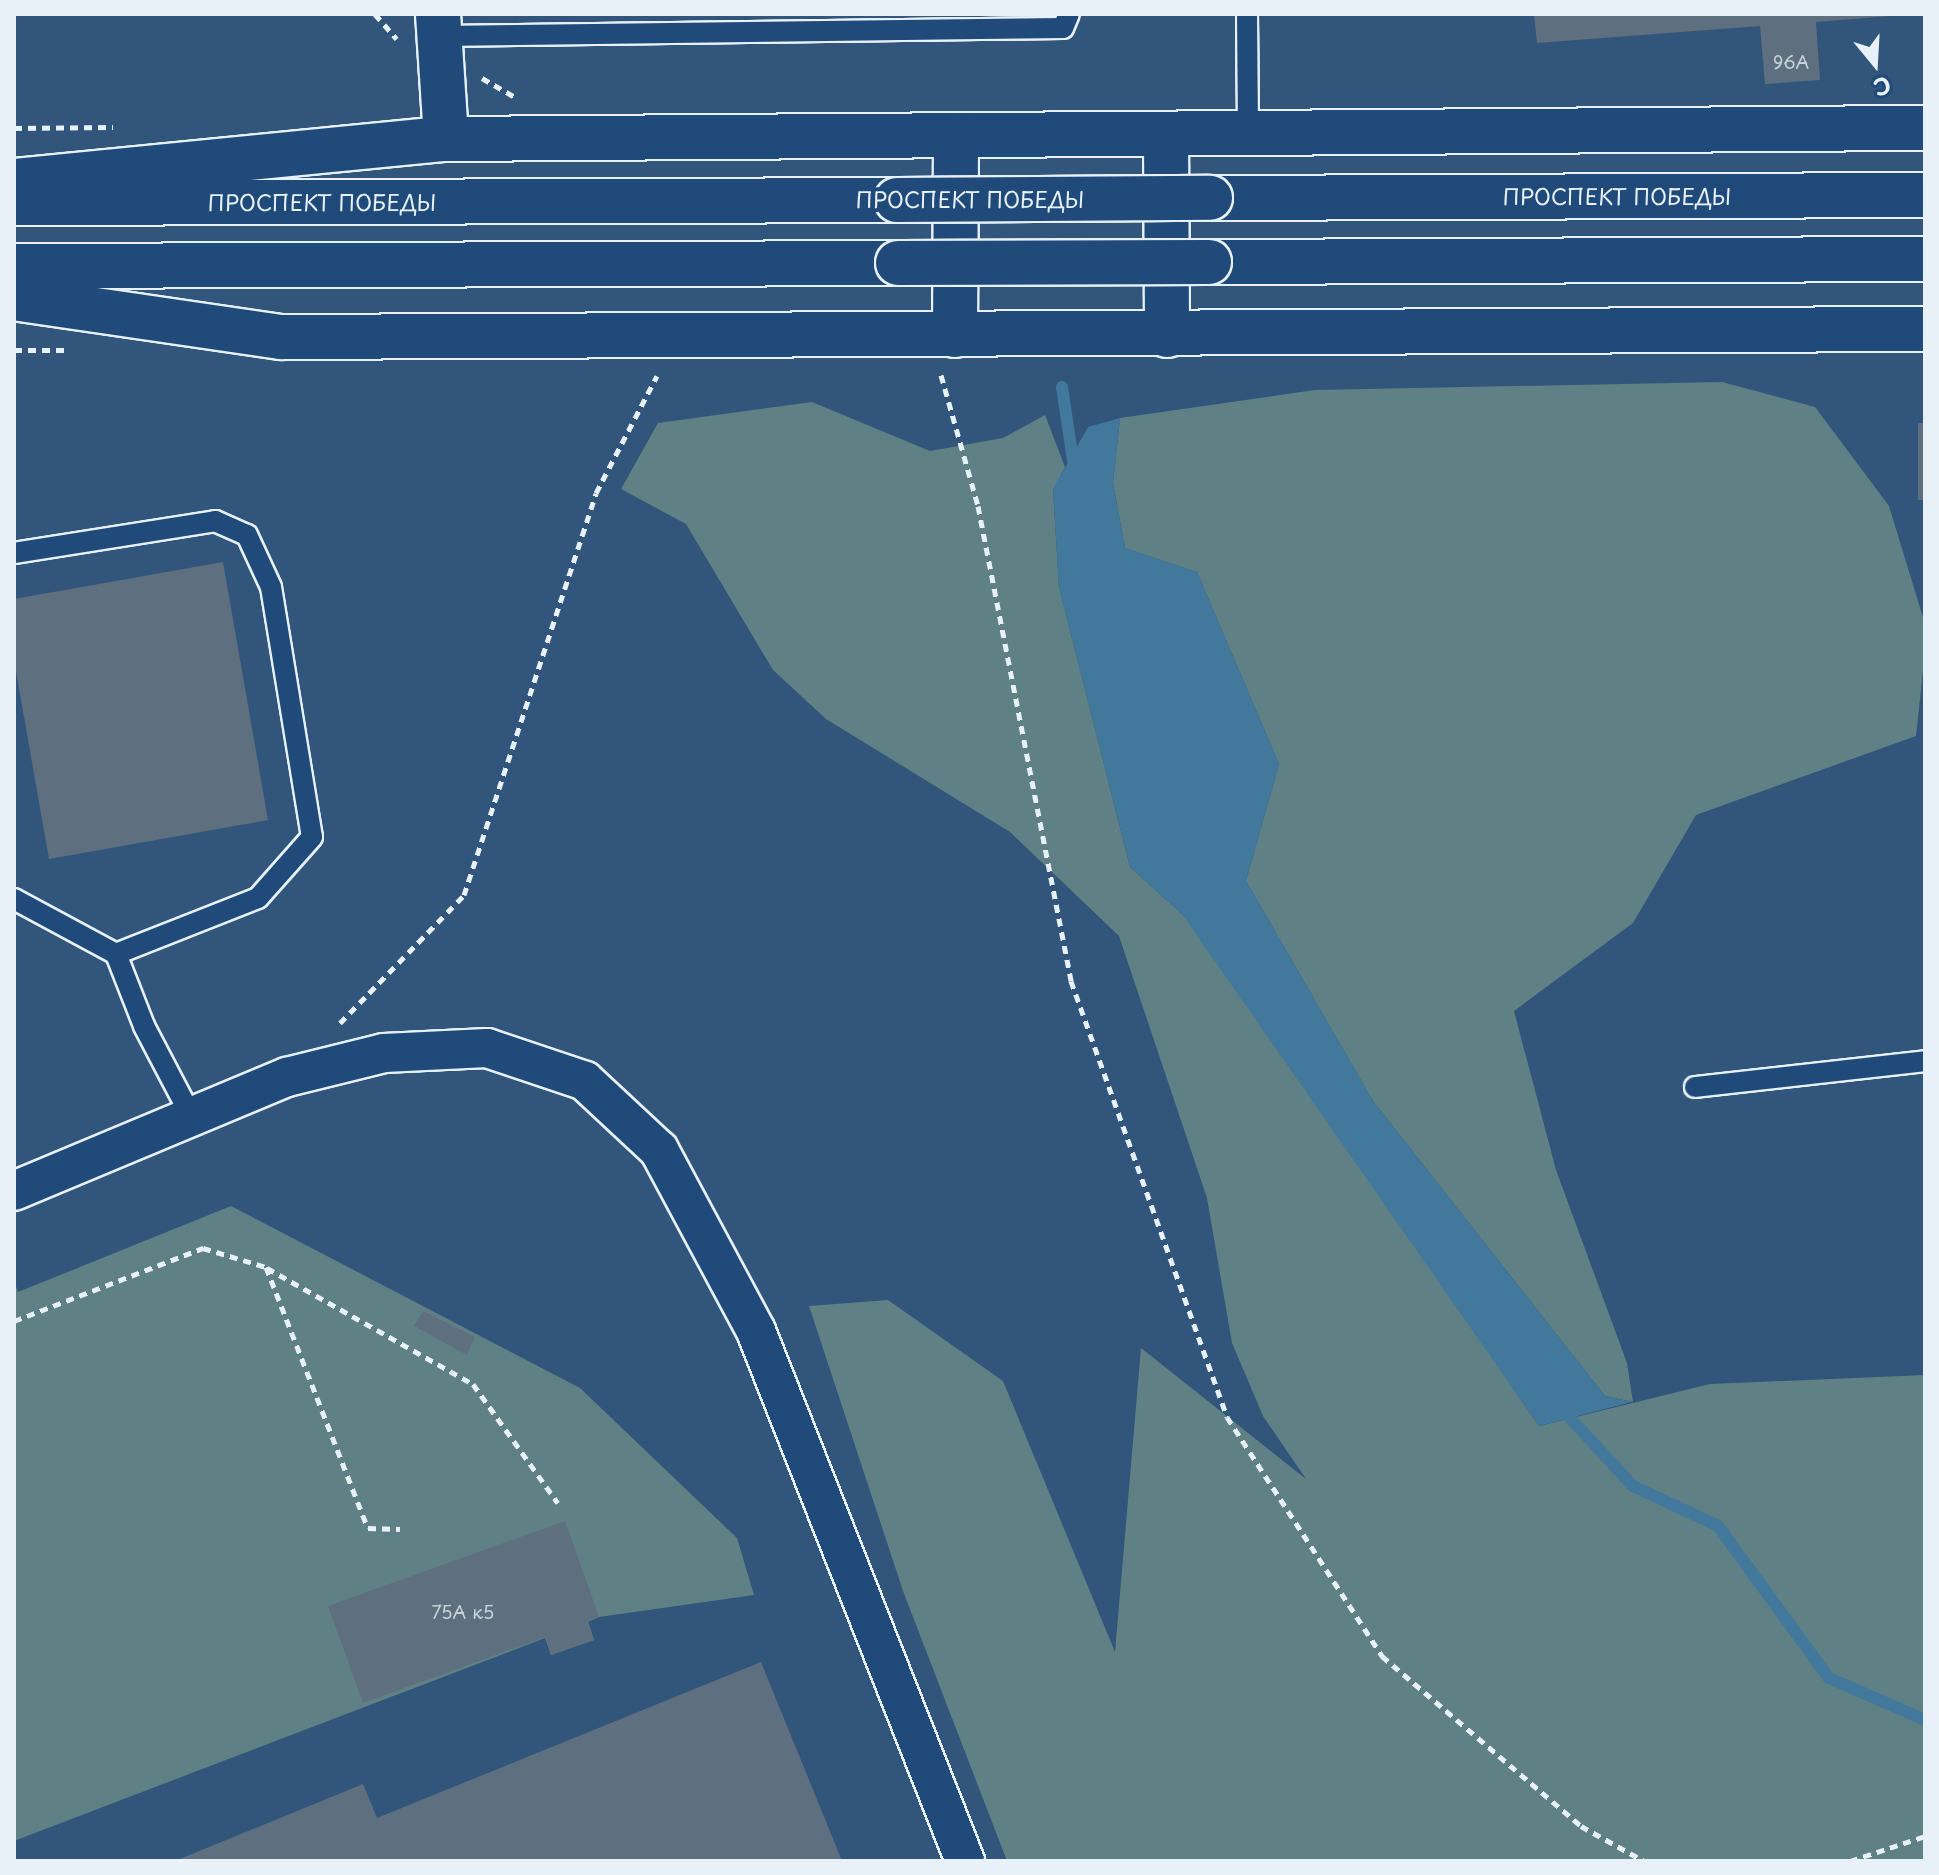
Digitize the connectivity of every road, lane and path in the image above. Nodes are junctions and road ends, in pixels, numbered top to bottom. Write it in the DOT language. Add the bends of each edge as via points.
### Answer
graph roads {
  1 [pos="375,14"];
  2 [pos="1069,14"];
  3 [pos="1247,14"];
  4 [pos="507,23"];
  5 [pos="428,33"];
  6 [pos="1925,128"];
  7 [pos="1166,134"];
  8 [pos="1248,134"];
  9 [pos="956,135"];
  10 [pos="446,139"];
  11 [pos="14,181"];
  12 [pos="1925,195"];
  13 [pos="14,203"];
  14 [pos="1925,259"];
  15 [pos="14,266"];
  16 [pos="14,298"];
  17 [pos="1925,329"];
  18 [pos="1167,335"];
  19 [pos="947,353"];
  20 [pos="662,368"];
  21 [pos="14,553"];
  22 [pos="14,899"];
  23 [pos="116,954"];
  24 [pos="331,1032"];
  25 [pos="1925,1061"];
  26 [pos="1695,1087"];
  27 [pos="190,1114"];
  28 [pos="14,1191"];
  29 [pos="266,1267"];
  30 [pos="14,1321"];
  31 [pos="558,1503"];
  32 [pos="400,1529"];
  33 [pos="1925,1836"];
  34 [pos="965,1861"];
  35 [pos="1644,1861"];
  36 [pos="1850,1861"];
  1 -- 5 [label="path"];
  2 -- 4 [label="lane" via="1063,28"];
  3 -- 8 [label="lane"];
  4 -- 5 [label="lane"];
  5 -- 10 [label="street"];
  6 -- 8 [label="street"];
  7 -- 8 [label="street"];
  7 -- 9 [label="street"];
  7 -- 18 [label="street"];
  9 -- 10 [label="street"];
  9 -- 19 [label="street"];
  10 -- 11 [label="street"];
  12 -- 13 [label="street, ПРОСПЕКТ ПОБЕДЫ, bridge"];
  14 -- 15 [label="street, bridge"];
  16 -- 19 [label="street" via="281,337"];
  17 -- 18 [label="street"];
  18 -- 19 [label="street"];
  19 -- 35 [label="path" via="1071,981 1227,1417 1382,1656 1581,1826"];
  20 -- 24 [label="path" via="596,493 464,895"];
  21 -- 23 [label="lane" via="215,521 247,535 271,587 312,837 258,898"];
  22 -- 23 [label="lane"];
  23 -- 27 [label="lane"];
  25 -- 26 [label="lane"];
  27 -- 28 [label="street"];
  27 -- 34 [label="street" via="287,1077 384,1053 487,1048 585,1081 659,1150 756,1331"];
  29 -- 30 [label="path" via="203,1248"];
  29 -- 31 [label="path" via="473,1384"];
  29 -- 32 [label="path" via="368,1528"];
  33 -- 36 [label="path"];
}
